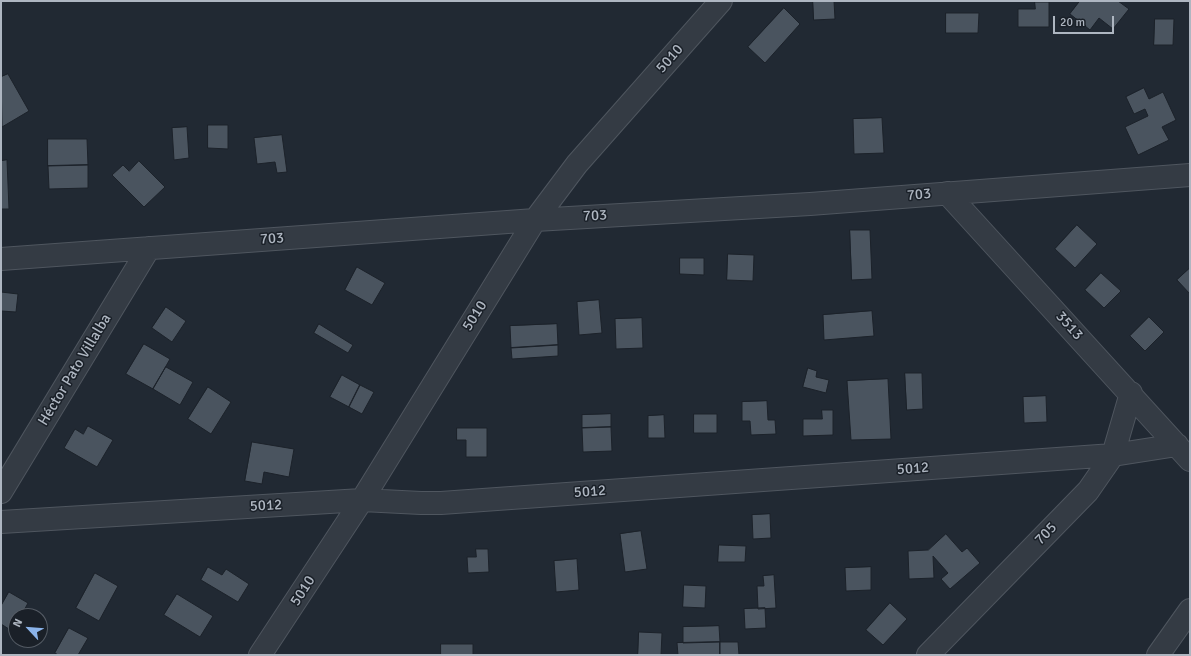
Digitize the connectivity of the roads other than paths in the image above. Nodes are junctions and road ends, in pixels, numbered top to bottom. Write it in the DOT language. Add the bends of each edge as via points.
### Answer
graph roads {
  1 [pos="721,1"];
  2 [pos="1190,175"];
  3 [pos="947,193"];
  4 [pos="535,220"];
  5 [pos="149,248"];
  6 [pos="1,259"];
  7 [pos="1131,394"];
  8 [pos="1184,452"];
  9 [pos="1113,455"];
  10 [pos="1,492"];
  11 [pos="362,500"];
  12 [pos="1,522"];
  13 [pos="1190,610"];
  14 [pos="260,655"];
  15 [pos="928,655"];
  16 [pos="1158,655"];
  1 -- 4 [label="street, 5010" via="577,164"];
  2 -- 3 [label="street, 703"];
  3 -- 4 [label="street, 703" via="810,204"];
  3 -- 7 [label="street, 3513"];
  4 -- 5 [label="street, 703"];
  4 -- 11 [label="street, 5010"];
  5 -- 6 [label="street, 703"];
  5 -- 10 [label="street, Héctor Pato Villalba"];
  7 -- 8 [label="street, 3513"];
  7 -- 9 [label="street, 705"];
  8 -- 9 [label="street, 5012"];
  9 -- 11 [label="street, 5012" via="441,503"];
  9 -- 15 [label="street, 705" via="1088,491"];
  11 -- 12 [label="street, 5012"];
  11 -- 14 [label="street, 5010"];
  13 -- 16 [label="street"];
}
